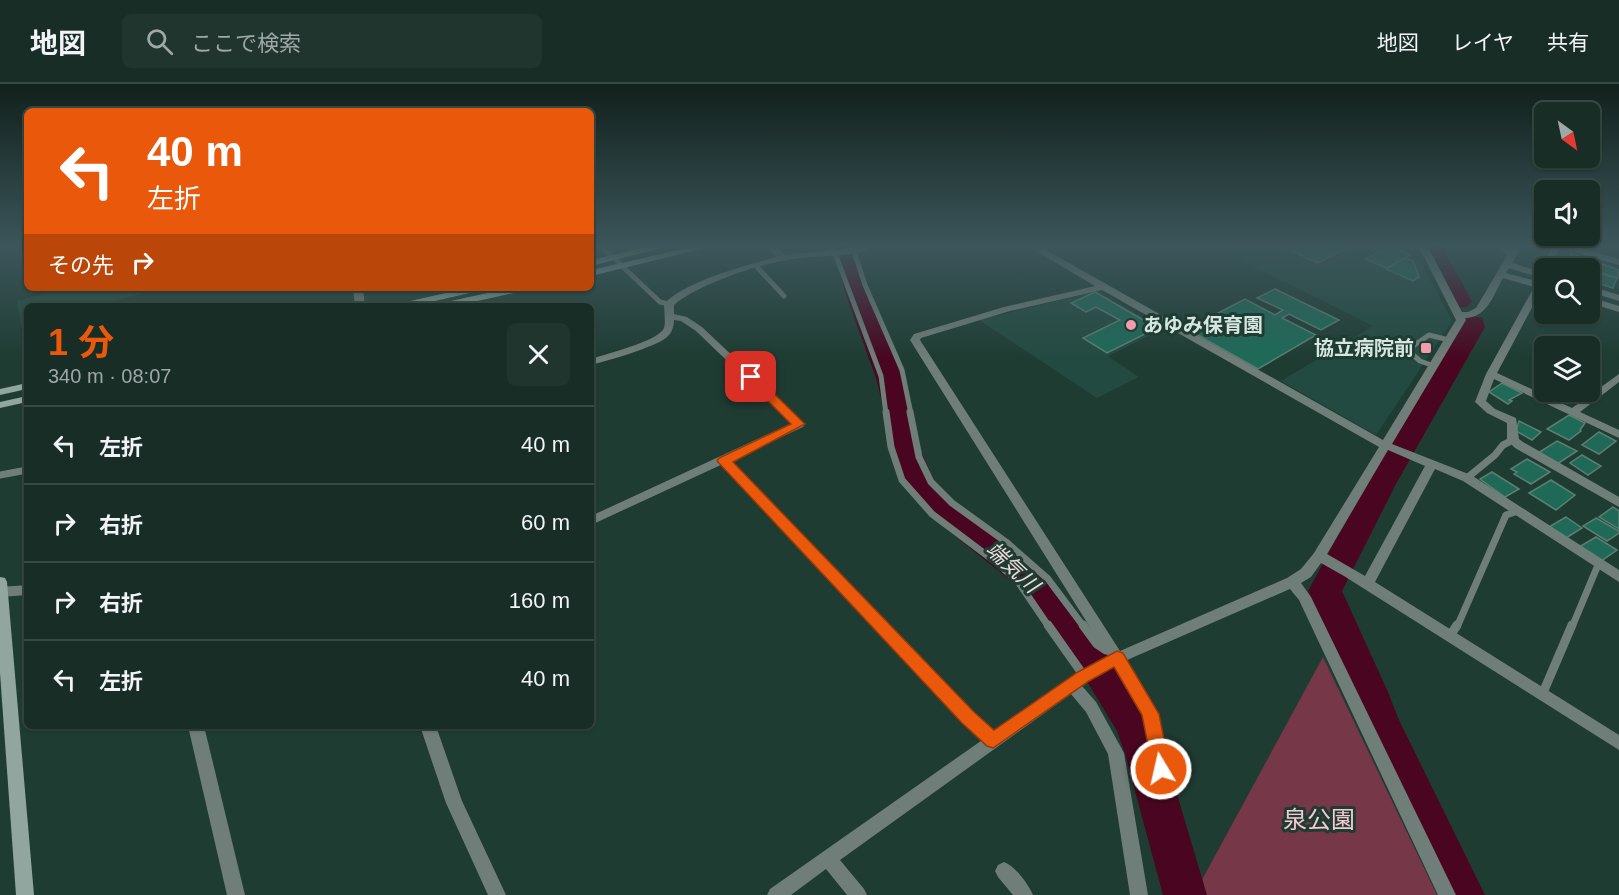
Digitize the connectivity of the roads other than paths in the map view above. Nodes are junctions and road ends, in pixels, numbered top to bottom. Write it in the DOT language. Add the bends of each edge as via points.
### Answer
graph roads {
  1 [pos="640,283"];
  2 [pos="711,283"];
  3 [pos="772,283"];
  4 [pos="846,283"];
  5 [pos="864,283"];
  6 [pos="1094,283"];
  7 [pos="1441,283"];
  8 [pos="1497,283"];
  9 [pos="1101,287"];
  10 [pos="467,291"];
  11 [pos="509,291"];
  12 [pos="1600,292"];
  13 [pos="1534,295"];
  14 [pos="784,296"];
  15 [pos="1619,298"];
  16 [pos="413,303"];
  17 [pos="455,303"];
  18 [pos="1600,303"];
  19 [pos="669,304"];
  20 [pos="1619,309"];
  21 [pos="1459,315"];
  22 [pos="669,316"];
  23 [pos="1443,338"];
  24 [pos="594,361"];
  25 [pos="1427,364"];
  26 [pos="1491,374"];
  27 [pos="1619,377"];
  28 [pos="24,387"];
  29 [pos="0,392"];
  30 [pos="24,400"];
  31 [pos="0,405"];
  32 [pos="1573,412"];
  33 [pos="1619,434"];
  34 [pos="1513,440"];
  35 [pos="1389,446"];
  36 [pos="724,461"];
  37 [pos="1432,464"];
  38 [pos="24,471"];
  39 [pos="0,475"];
  40 [pos="1467,478"];
  41 [pos="1619,503"];
  42 [pos="1518,511"];
  43 [pos="594,520"];
  44 [pos="1319,556"];
  45 [pos="1598,565"];
  46 [pos="1619,578"];
  47 [pos="1292,582"];
  48 [pos="1367,584"];
  49 [pos="0,589"];
  50 [pos="24,590"];
  51 [pos="1450,636"];
  52 [pos="1112,656"];
  53 [pos="1081,678"];
  54 [pos="1542,695"];
  55 [pos="197,729"];
  56 [pos="429,729"];
  57 [pos="993,740"];
  58 [pos="1619,743"];
  59 [pos="1161,769"];
  60 [pos="828,858"];
  61 [pos="1004,871"];
  62 [pos="26,895"];
  63 [pos="236,895"];
  64 [pos="497,895"];
  65 [pos="776,895"];
  66 [pos="858,895"];
  67 [pos="1024,895"];
  68 [pos="1140,895"];
  69 [pos="1448,895"];
  1 -- 19 [label="lane" via="660,302"];
  2 -- 19 [label="street" via="684,292"];
  3 -- 14 [label="lane"];
  4 -- 53 [label="lane" via="881,376 891,447 902,480 932,514 1019,583"];
  5 -- 52 [label="lane" via="899,360 919,457 931,482 1041,573 1097,644"];
  6 -- 9 [label="street"];
  7 -- 21 [label="street"];
  8 -- 21 [label="street" via="1480,310"];
  9 -- 35 [label="street"];
  9 -- 52 [label="street" via="1007,309 917,336 915,340"];
  10 -- 16 [label="street"];
  11 -- 17 [label="street"];
  12 -- 15 [label="street"];
  13 -- 26 [label="street"];
  18 -- 20 [label="street"];
  19 -- 22 [label="street"];
  21 -- 23 [label="street" via="1461,320"];
  22 -- 24 [label="street" via="669,327 660,338"];
  22 -- 36 [label="street" via="684,319 699,329 798,422 798,426"];
  23 -- 25 [label="street"];
  23 -- 25 [label="lane" via="1427,336 1413,346 1412,354"];
  25 -- 35 [label="street"];
  26 -- 32 [label="street"];
  26 -- 34 [label="street" via="1480,402 1512,421"];
  27 -- 32 [label="street"];
  28 -- 29 [label="street"];
  30 -- 31 [label="street"];
  32 -- 33 [label="street"];
  34 -- 40 [label="lane"];
  34 -- 41 [label="street"];
  35 -- 37 [label="street"];
  35 -- 44 [label="street"];
  36 -- 43 [label="street"];
  36 -- 57 [label="lane"];
  37 -- 40 [label="street"];
  37 -- 48 [label="street"];
  38 -- 39 [label="lane"];
  40 -- 42 [label="street"];
  42 -- 45 [label="street"];
  42 -- 51 [label="lane" via="1506,515"];
  44 -- 47 [label="street" via="1306,573"];
  44 -- 48 [label="street"];
  45 -- 46 [label="street"];
  45 -- 54 [label="lane"];
  47 -- 52 [label="street"];
  47 -- 69 [label="street" via="1304,597"];
  48 -- 51 [label="street"];
  49 -- 50 [label="street"];
  49 -- 62 [label="street"];
  51 -- 54 [label="street"];
  52 -- 53 [label="street"];
  52 -- 59 [label="lane" via="1150,714"];
  53 -- 57 [label="street"];
  53 -- 68 [label="street" via="1091,707 1116,753"];
  54 -- 58 [label="street"];
  55 -- 63 [label="street"];
  56 -- 64 [label="street" via="454,803"];
  57 -- 60 [label="street"];
  60 -- 65 [label="street"];
  60 -- 66 [label="street"];
  61 -- 67 [label="street"];
}
